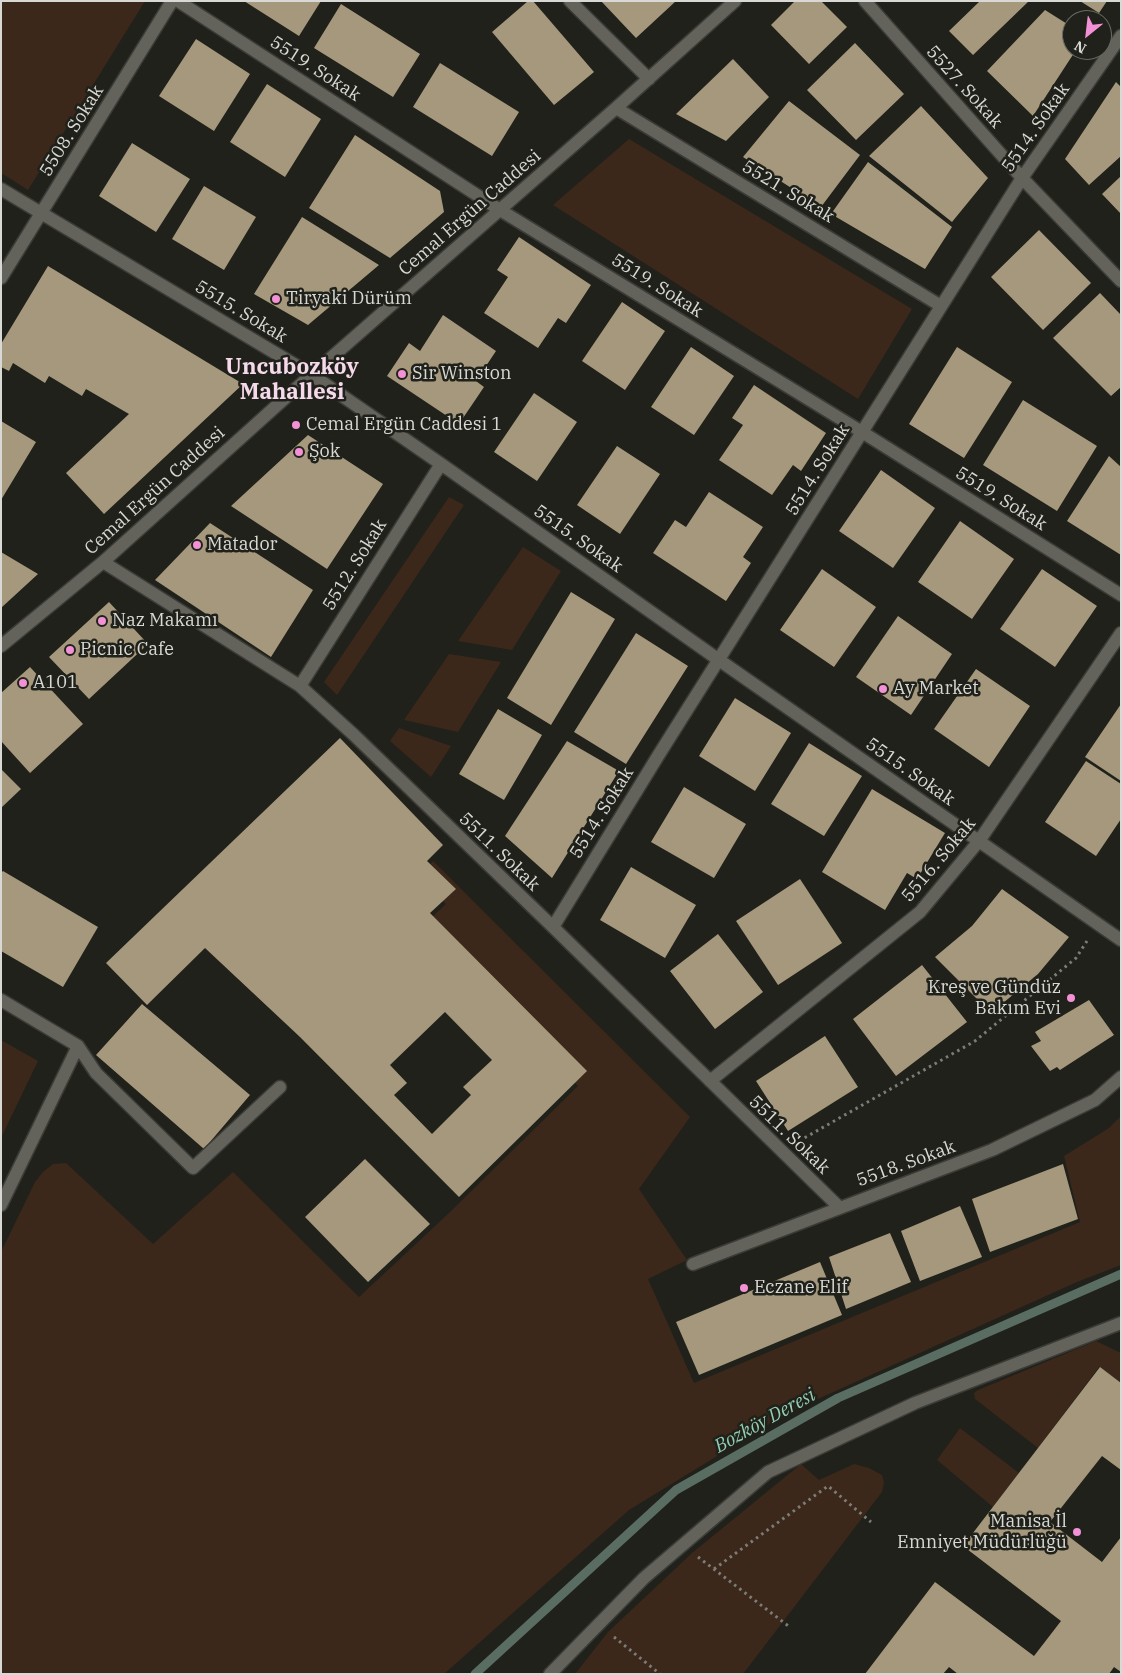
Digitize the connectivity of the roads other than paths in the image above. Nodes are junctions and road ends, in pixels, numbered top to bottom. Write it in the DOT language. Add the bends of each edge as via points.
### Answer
graph roads {
  1 [pos="172,1"];
  2 [pos="178,1"];
  3 [pos="570,1"];
  4 [pos="735,1"];
  5 [pos="865,1"];
  6 [pos="1121,36"];
  7 [pos="649,79"];
  8 [pos="616,108"];
  9 [pos="1022,178"];
  10 [pos="1,189"];
  11 [pos="500,210"];
  12 [pos="42,213"];
  13 [pos="1,278"];
  14 [pos="1121,281"];
  15 [pos="941,306"];
  16 [pos="312,375"];
  17 [pos="862,432"];
  18 [pos="441,464"];
  19 [pos="103,562"];
  20 [pos="1121,595"];
  21 [pos="1121,633"];
  22 [pos="1,646"];
  23 [pos="718,660"];
  24 [pos="300,686"];
  25 [pos="979,841"];
  26 [pos="552,927"];
  27 [pos="1121,940"];
  28 [pos="1,1000"];
  29 [pos="78,1046"];
  30 [pos="1121,1077"];
  31 [pos="710,1081"];
  32 [pos="280,1087"];
  33 [pos="1,1205"];
  34 [pos="839,1208"];
  35 [pos="693,1264"];
  36 [pos="1121,1322"];
  37 [pos="550,1674"];
  1 -- 12 [label="street, 5508. Sokak"];
  2 -- 11 [label="street, 5519. Sokak"];
  3 -- 7 [label="street"];
  4 -- 7 [label="street, Cemal Ergün Caddesi"];
  5 -- 9 [label="street, 5527. Sokak"];
  6 -- 9 [label="street, 5514. Sokak"];
  7 -- 8 [label="street, Cemal Ergün Caddesi"];
  8 -- 11 [label="street, Cemal Ergün Caddesi"];
  8 -- 15 [label="street, 5521. Sokak"];
  9 -- 14 [label="street, 5527. Sokak"];
  9 -- 15 [label="street, 5514. Sokak"];
  10 -- 12 [label="street, 5515. Sokak"];
  11 -- 16 [label="street, Cemal Ergün Caddesi"];
  11 -- 17 [label="street, 5519. Sokak"];
  12 -- 13 [label="street, 5508. Sokak"];
  12 -- 16 [label="street, 5515. Sokak"];
  15 -- 17 [label="street, 5514. Sokak"];
  16 -- 18 [label="street, 5515. Sokak"];
  16 -- 19 [label="street, Cemal Ergün Caddesi"];
  17 -- 20 [label="street, 5519. Sokak"];
  17 -- 23 [label="street, 5514. Sokak"];
  18 -- 23 [label="street, 5515. Sokak"];
  18 -- 24 [label="street, 5512. Sokak"];
  19 -- 22 [label="street, Cemal Ergün Caddesi"];
  19 -- 24 [label="street, 5511. Sokak"];
  21 -- 25 [label="street, 5516. Sokak"];
  23 -- 25 [label="street, 5515. Sokak"];
  23 -- 26 [label="street, 5514. Sokak"];
  24 -- 26 [label="street, 5511. Sokak"];
  25 -- 27 [label="street, 5515. Sokak"];
  25 -- 31 [label="street, 5516. Sokak" via="920,912"];
  26 -- 31 [label="street, 5511. Sokak"];
  28 -- 29 [label="street"];
  29 -- 32 [label="street" via="96,1073 193,1168"];
  29 -- 33 [label="street"];
  30 -- 34 [label="street, 5518. Sokak" via="1095,1100 992,1150"];
  31 -- 34 [label="street, 5511. Sokak"];
  34 -- 35 [label="street, 5518. Sokak"];
  36 -- 37 [label="street" via="915,1403 768,1472 644,1578"];
}
